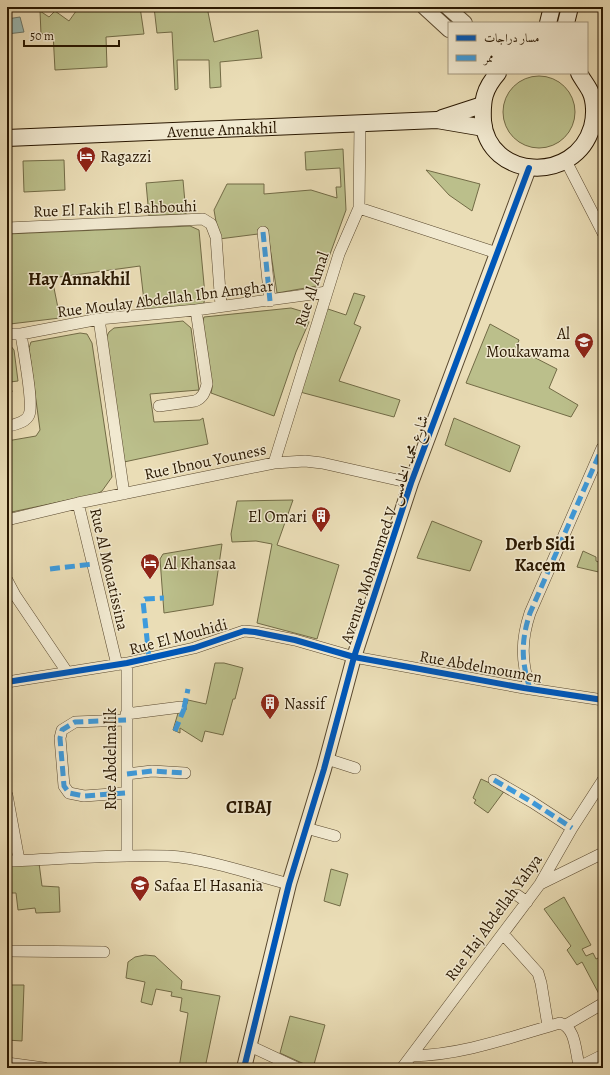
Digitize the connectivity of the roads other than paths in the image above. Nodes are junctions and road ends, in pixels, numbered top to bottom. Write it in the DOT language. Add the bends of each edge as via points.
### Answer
graph roads {
  1 [pos="424,7"];
  2 [pos="447,7"];
  3 [pos="552,7"];
  4 [pos="570,7"];
  5 [pos="465,22"];
  6 [pos="548,22"];
  7 [pos="566,22"];
  8 [pos="448,29"];
  9 [pos="580,74"];
  10 [pos="492,76"];
  11 [pos="597,92"];
  12 [pos="482,105"];
  13 [pos="598,119"];
  14 [pos="437,120"];
  15 [pos="360,124"];
  16 [pos="484,128"];
  17 [pos="7,138"];
  18 [pos="566,161"];
  19 [pos="529,168"];
  20 [pos="359,208"];
  21 [pos="7,228"];
  22 [pos="263,232"];
  23 [pos="603,233"];
  24 [pos="497,253"];
  25 [pos="327,292"];
  26 [pos="270,300"];
  27 [pos="221,306"];
  28 [pos="196,310"];
  29 [pos="99,319"];
  30 [pos="7,334"];
  31 [pos="21,334"];
  32 [pos="160,406"];
  33 [pos="7,426"];
  34 [pos="602,448"];
  35 [pos="274,463"];
  36 [pos="410,483"];
  37 [pos="124,494"];
  38 [pos="78,503"];
  39 [pos="7,520"];
  40 [pos="7,580"];
  41 [pos="354,656"];
  42 [pos="122,664"];
  43 [pos="67,672"];
  44 [pos="8,680"];
  45 [pos="530,689"];
  46 [pos="603,700"];
  47 [pos="181,707"];
  48 [pos="126,717"];
  49 [pos="326,759"];
  50 [pos="355,768"];
  51 [pos="185,773"];
  52 [pos="127,774"];
  53 [pos="494,780"];
  54 [pos="603,780"];
  55 [pos="125,793"];
  56 [pos="7,794"];
  57 [pos="306,828"];
  58 [pos="572,828"];
  59 [pos="335,836"];
  60 [pos="603,853"];
  61 [pos="127,855"];
  62 [pos="19,860"];
  63 [pos="7,861"];
  64 [pos="290,884"];
  65 [pos="540,884"];
  66 [pos="517,895"];
  67 [pos="527,902"];
  68 [pos="503,934"];
  69 [pos="7,951"];
  70 [pos="104,952"];
  71 [pos="602,1004"];
  72 [pos="566,1025"];
  73 [pos="548,1026"];
  74 [pos="250,1046"];
  75 [pos="603,1055"];
  76 [pos="411,1056"];
  77 [pos="12,1064"];
  78 [pos="579,1067"];
  79 [pos="44,1068"];
  80 [pos="244,1068"];
  81 [pos="297,1068"];
  82 [pos="402,1068"];
  1 -- 8 [label="street"];
  2 -- 5 [label="street"];
  3 -- 6 [label="main road"];
  4 -- 7 [label="main road"];
  9 -- 11 [label="main road"];
  10 -- 12 [label="main road"];
  11 -- 13 [label="main road" via="594,106"];
  12 -- 14 [label="main road, Avenue Annakhil"];
  12 -- 16 [label="main road"];
  13 -- 18 [label="main road" via="581,149"];
  14 -- 15 [label="main road, Avenue Annakhil"];
  14 -- 16 [label="main road, Avenue Annakhil"];
  15 -- 17 [label="main road, Avenue Annakhil"];
  15 -- 20 [label="street, Rue Al Amal"];
  16 -- 19 [label="main road" via="490,142 501,154 514,163"];
  18 -- 19 [label="main road" via="550,167"];
  18 -- 23 [label="street"];
  19 -- 24 [label="street, Avenue Mohammed V شارع محمد الخامس"];
  20 -- 24 [label="street"];
  20 -- 25 [label="street, Rue Al Amal" via="339,254"];
  21 -- 27 [label="street, Rue El Fakih El Bahbouhi" via="149,223 196,218 208,221 214,227 216,237"];
  22 -- 26 [label="street"];
  24 -- 36 [label="street, Avenue Mohammed V شارع محمد الخامس"];
  25 -- 26 [label="street, Rue Moulay Abdellah Ibn Amghar"];
  25 -- 35 [label="street, Rue Al Amal"];
  26 -- 27 [label="street, Rue Moulay Abdellah Ibn Amghar"];
  27 -- 28 [label="street, Rue Moulay Abdellah Ibn Amghar"];
  28 -- 29 [label="street, Rue Moulay Abdellah Ibn Amghar"];
  28 -- 32 [label="street" via="207,384 204,394 200,400"];
  29 -- 31 [label="street, Rue Moulay Abdellah Ibn Amghar"];
  29 -- 37 [label="street"];
  30 -- 31 [label="street, Rue Moulay Abdellah Ibn Amghar"];
  31 -- 33 [label="street" via="30,413 25,420"];
  34 -- 45 [label="street" via="524,630 522,645"];
  35 -- 36 [label="street, Rue Ibnou Youness" via="322,463"];
  35 -- 37 [label="street, Rue Ibnou Youness"];
  36 -- 41 [label="street, Avenue Mohammed V شارع محمد الخامس"];
  37 -- 38 [label="street, Rue Ibnou Youness"];
  38 -- 39 [label="street, Rue Ibnou Youness"];
  38 -- 42 [label="street, Rue Al Mouatissina"];
  40 -- 43 [label="street"];
  41 -- 42 [label="street, Rue El Mouhidi" via="295,640 244,631 194,648"];
  41 -- 45 [label="street, Rue Abdelmoumen"];
  41 -- 49 [label="street, Avenue Mohammed V شارع محمد الخامس"];
  42 -- 43 [label="street, Rue El Mouhidi"];
  42 -- 48 [label="street, Rue Abdelmalik"];
  43 -- 44 [label="street, Rue El Mouhidi"];
  45 -- 46 [label="street, Rue Abdelmoumen"];
  47 -- 48 [label="street"];
  48 -- 52 [label="street, Rue Abdelmalik"];
  48 -- 55 [label="street" via="75,722 62,730 60,738 64,786 69,793 84,796"];
  49 -- 50 [label="street"];
  49 -- 57 [label="street, Avenue Mohammed V شارع محمد الخامس"];
  51 -- 52 [label="street" via="152,771"];
  52 -- 55 [label="street, Rue Abdelmalik"];
  53 -- 58 [label="street"];
  54 -- 58 [label="street, Rue Haj Abdellah Yahya"];
  55 -- 61 [label="street, Rue Abdelmalik"];
  56 -- 62 [label="street"];
  57 -- 59 [label="street"];
  57 -- 64 [label="street, Avenue Mohammed V شارع محمد الخامس"];
  58 -- 65 [label="street, Rue Haj Abdellah Yahya"];
  60 -- 65 [label="street"];
  61 -- 62 [label="street"];
  61 -- 64 [label="street" via="186,858"];
  62 -- 63 [label="street"];
  64 -- 74 [label="street, Avenue Mohammed V شارع محمد الخامس"];
  65 -- 67 [label="street, Rue Haj Abdellah Yahya"];
  66 -- 67 [label="street"];
  67 -- 68 [label="street, Rue Haj Abdellah Yahya"];
  68 -- 73 [label="street" via="538,973"];
  68 -- 76 [label="street, Rue Haj Abdellah Yahya"];
  69 -- 70 [label="street"];
  71 -- 72 [label="street"];
  72 -- 73 [label="street" via="560,1023"];
  72 -- 78 [label="street" via="574,1040"];
  73 -- 76 [label="street" via="470,1049"];
  74 -- 80 [label="street, Avenue Mohammed V شارع محمد الخامس"];
  74 -- 81 [label="street"];
  75 -- 78 [label="street"];
  76 -- 82 [label="street, Rue Haj Abdellah Yahya"];
  77 -- 79 [label="street"];
}
